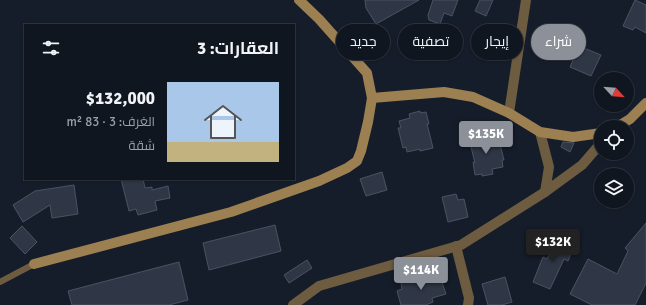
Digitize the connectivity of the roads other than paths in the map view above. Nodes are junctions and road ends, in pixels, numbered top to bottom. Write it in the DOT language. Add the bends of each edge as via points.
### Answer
graph roads {
  1 [pos="299,0"];
  2 [pos="526,0"];
  3 [pos="372,98"];
  4 [pos="646,104"];
  5 [pos="509,113"];
  6 [pos="627,120"];
  7 [pos="540,132"];
  8 [pos="594,134"];
  9 [pos="594,150"];
  10 [pos="545,192"];
  11 [pos="456,246"];
  12 [pos="34,264"];
  13 [pos="0,282"];
  14 [pos="293,305"];
  15 [pos="468,305"];
  1 -- 3 [label="street" via="367,74"];
  2 -- 5 [label="street"];
  3 -- 5 [label="street" via="444,92 473,97"];
  3 -- 12 [label="street" via="361,151 357,161 347,168 319,181 231,212"];
  4 -- 6 [label="street"];
  5 -- 7 [label="street"];
  7 -- 8 [label="street" via="574,137"];
  7 -- 10 [label="street" via="549,168"];
  9 -- 10 [label="street" via="582,165"];
  10 -- 11 [label="street"];
  11 -- 14 [label="street" via="319,286"];
  11 -- 15 [label="street" via="469,298"];
  12 -- 13 [label="lane"];
}
